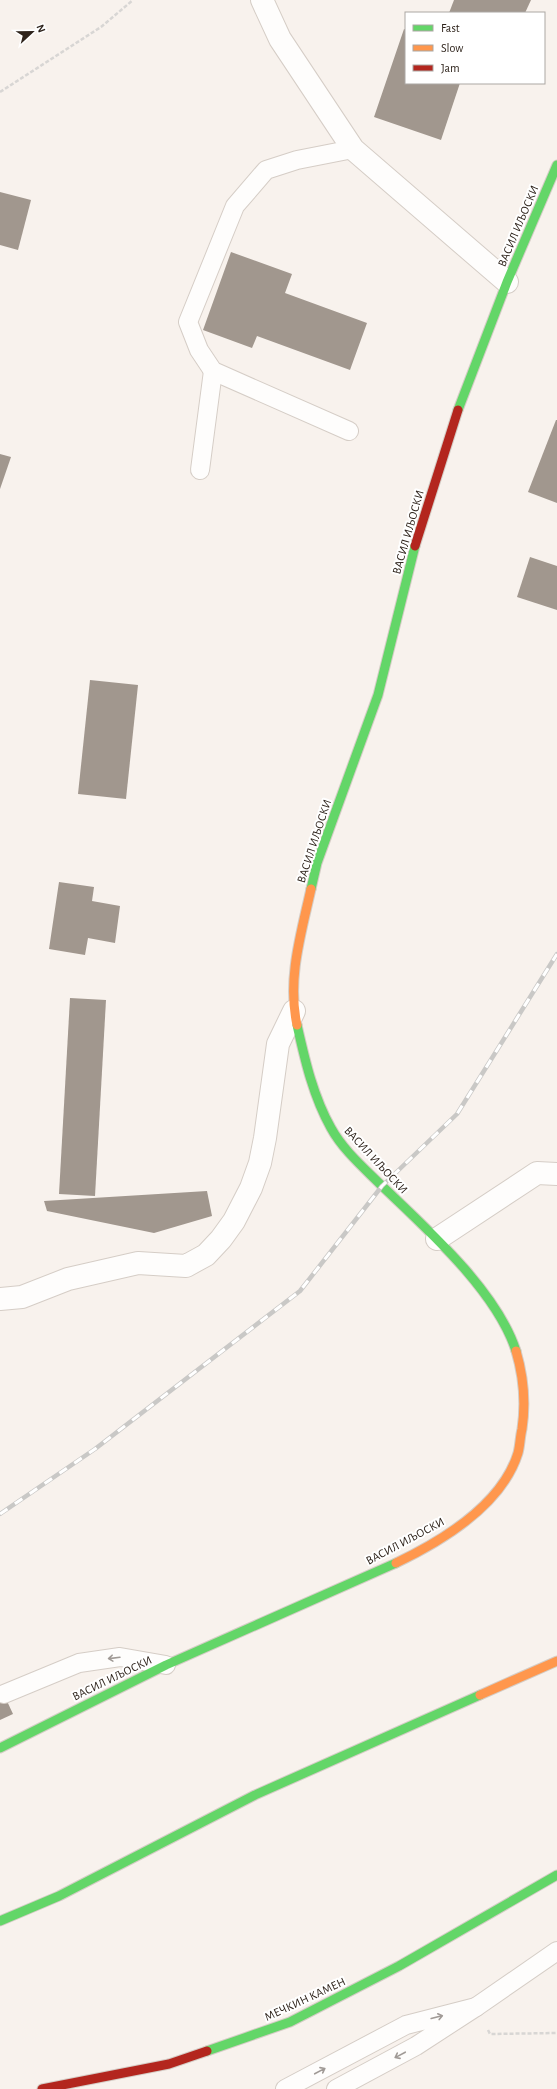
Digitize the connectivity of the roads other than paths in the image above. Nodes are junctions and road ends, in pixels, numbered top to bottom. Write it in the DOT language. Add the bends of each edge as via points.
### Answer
graph roads {
  1 [pos="262,0"];
  2 [pos="353,149"];
  3 [pos="557,165"];
  4 [pos="507,282"];
  5 [pos="213,371"];
  6 [pos="348,431"];
  7 [pos="200,470"];
  8 [pos="294,1011"];
  9 [pos="557,1174"];
  10 [pos="437,1239"];
  11 [pos="0,1299"];
  12 [pos="557,1661"];
  13 [pos="166,1665"];
  14 [pos="4,1694"];
  15 [pos="0,1748"];
  16 [pos="557,1875"];
  17 [pos="13,1906"];
  18 [pos="33,1908"];
  19 [pos="0,1921"];
  20 [pos="557,1951"];
  21 [pos="476,2007"];
  22 [pos="42,2089"];
  23 [pos="285,2089"];
  24 [pos="336,2089"];
  1 -- 2 [label="street" via="280,39"];
  2 -- 4 [label="street"];
  2 -- 5 [label="lane" via="297,160 266,170 235,206 188,322 199,350"];
  3 -- 4 [label="main road, ВАСИЛ ИЉОСКИ"];
  4 -- 8 [label="main road, ВАСИЛ ИЉОСКИ" via="463,393 421,523 378,695 317,863 294,964"];
  5 -- 6 [label="lane"];
  5 -- 7 [label="lane"];
  8 -- 10 [label="main road, ВАСИЛ ИЉОСКИ" via="310,1082 331,1129 351,1155"];
  8 -- 11 [label="street" via="278,1044 265,1138 251,1188 234,1221 206,1255 186,1266 138,1263 68,1279 22,1297"];
  9 -- 10 [label="street" via="537,1173"];
  10 -- 13 [label="main road, ВАСИЛ ИЉОСКИ" via="495,1309 511,1336 523,1374 524,1415 518,1453 509,1474 497,1491 473,1515 442,1538 398,1562"];
  12 -- 18 [label="main road" via="255,1795"];
  13 -- 14 [label="lane, one-way" via="120,1658 78,1663"];
  13 -- 15 [label="main road, ВАСИЛ ИЉОСКИ"];
  16 -- 22 [label="main road, МЕЧКИН КАМЕН" via="400,1966 290,2022 169,2064"];
  17 -- 18 [label="main road"];
  18 -- 19 [label="main road"];
  20 -- 21 [label="lane"];
  23 -- 21 [label="lane, one-way" via="406,2025"];
  21 -- 24 [label="lane, one-way" via="416,2046"];
}
